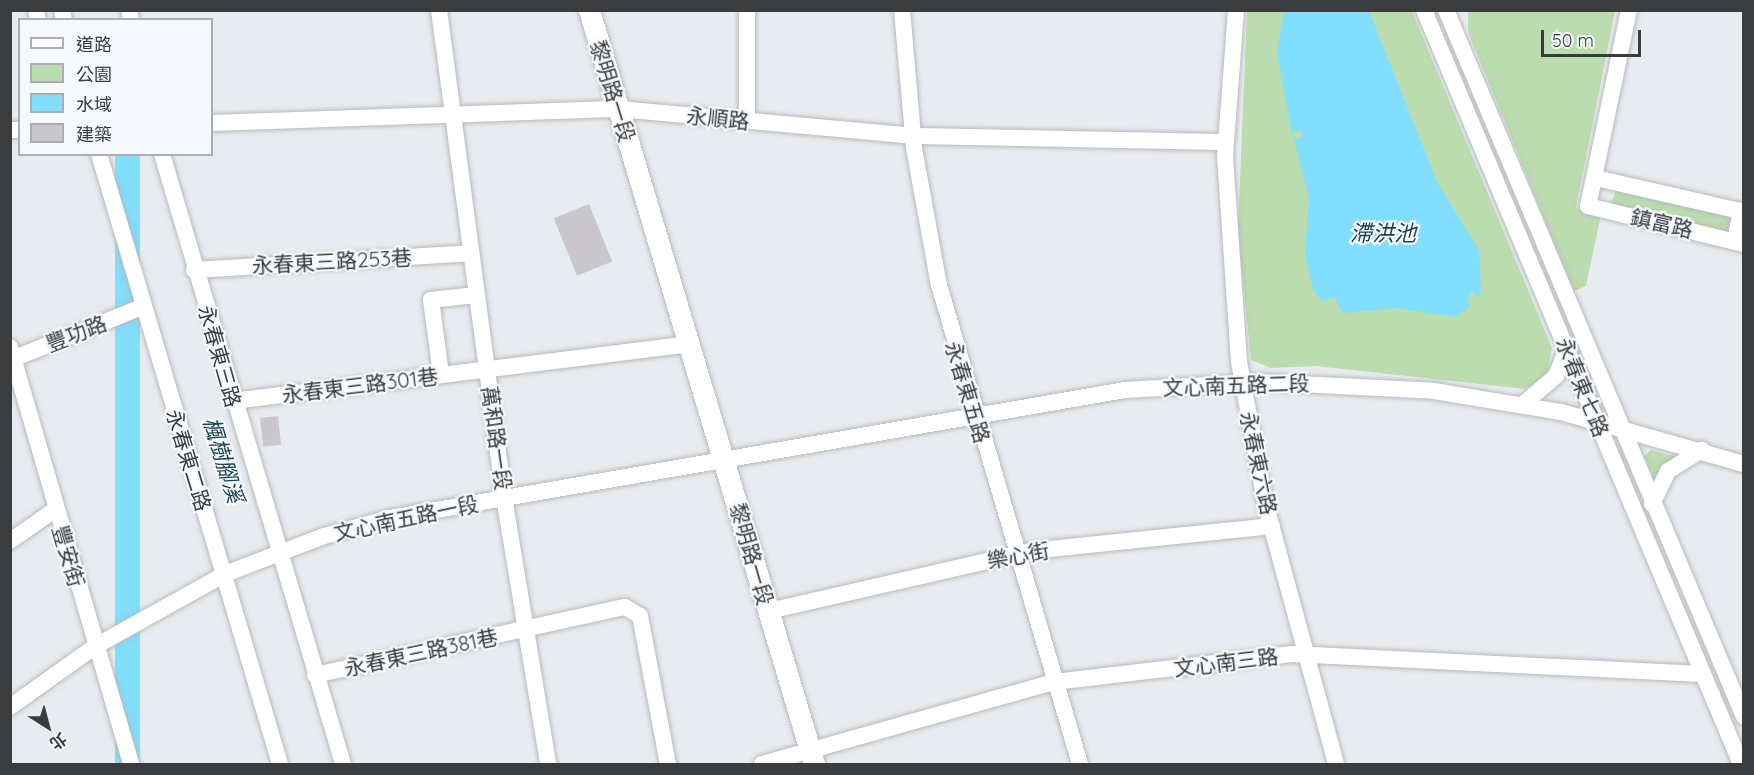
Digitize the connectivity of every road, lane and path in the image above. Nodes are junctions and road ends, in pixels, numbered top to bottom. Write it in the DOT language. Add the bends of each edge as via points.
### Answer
graph roads {
  1 [pos="439,10"];
  2 [pos="589,10"];
  3 [pos="747,10"];
  4 [pos="902,10"];
  5 [pos="1236,10"];
  6 [pos="1424,10"];
  7 [pos="1446,10"];
  8 [pos="1459,10"];
  9 [pos="1629,10"];
  10 [pos="1456,36"];
  11 [pos="620,109"];
  12 [pos="456,111"];
  13 [pos="747,121"];
  14 [pos="213,123"];
  15 [pos="913,136"];
  16 [pos="1225,142"];
  17 [pos="100,156"];
  18 [pos="163,156"];
  19 [pos="1596,178"];
  20 [pos="1742,212"];
  21 [pos="1739,242"];
  22 [pos="470,253"];
  23 [pos="194,270"];
  24 [pos="476,295"];
  25 [pos="142,307"];
  26 [pos="690,344"];
  27 [pos="1567,349"];
  28 [pos="12,355"];
  29 [pos="487,369"];
  30 [pos="441,374"];
  31 [pos="1243,383"];
  32 [pos="233,401"];
  33 [pos="1521,405"];
  34 [pos="975,414"];
  35 [pos="1596,421"];
  36 [pos="1620,427"];
  37 [pos="1702,450"];
  38 [pos="725,462"];
  39 [pos="1743,464"];
  40 [pos="504,497"];
  41 [pos="1652,504"];
  42 [pos="56,509"];
  43 [pos="1272,526"];
  44 [pos="10,541"];
  45 [pos="1018,553"];
  46 [pos="274,556"];
  47 [pos="228,573"];
  48 [pos="769,611"];
  49 [pos="527,629"];
  50 [pos="94,647"];
  51 [pos="1307,653"];
  52 [pos="1702,674"];
  53 [pos="315,675"];
  54 [pos="1054,682"];
  55 [pos="10,707"];
  56 [pos="1743,717"];
  57 [pos="811,756"];
  58 [pos="131,765"];
  59 [pos="280,765"];
  60 [pos="342,765"];
  61 [pos="548,765"];
  62 [pos="668,765"];
  63 [pos="762,765"];
  64 [pos="1080,765"];
  65 [pos="1336,765"];
  66 [pos="1741,765"];
  1 -- 12 [label="street, 萬和路一段"];
  2 -- 11 [label="main road, 黎明路一段"];
  3 -- 13 [label="street"];
  4 -- 15 [label="street, 永春東五路"];
  5 -- 16 [label="street, 永春東六路"];
  6 -- 27 [label="street, 永春東七路"];
  7 -- 10 [label="street, 永春東七路"];
  8 -- 10 [label="street"];
  9 -- 19 [label="street"];
  10 -- 36 [label="street, 永春東七路"];
  11 -- 12 [label="street, 永順路"];
  11 -- 13 [label="street, 永順路"];
  11 -- 26 [label="main road, 黎明路一段"];
  12 -- 14 [label="street, 永順路"];
  12 -- 22 [label="street, 萬和路一段"];
  13 -- 15 [label="street, 永順路"];
  15 -- 16 [label="street, 永順路"];
  15 -- 34 [label="street, 永春東五路" via="939,285"];
  16 -- 31 [label="street, 永春東六路" via="1229,282"];
  17 -- 25 [label="street, 永春東二路"];
  18 -- 23 [label="street, 永春東三路"];
  19 -- 20 [label="street, 鎮富路"];
  19 -- 21 [label="street, 鎮富路" via="1588,206"];
  20 -- 21 [label="street, 鎮富路"];
  22 -- 23 [label="street, 永春東三路253巷"];
  22 -- 24 [label="street, 萬和路一段"];
  23 -- 32 [label="street, 永春東三路"];
  24 -- 29 [label="street, 萬和路一段"];
  24 -- 30 [label="street" via="431,300"];
  25 -- 28 [label="street, 豐功路"];
  25 -- 47 [label="street, 永春東二路"];
  26 -- 29 [label="street"];
  26 -- 38 [label="main road, 黎明路一段"];
  27 -- 33 [label="street" via="1556,376"];
  27 -- 35 [label="street, 永春東七路"];
  28 -- 42 [label="street, 豐安街"];
  29 -- 30 [label="street, 永春東三路301巷"];
  29 -- 40 [label="street, 萬和路一段"];
  30 -- 32 [label="street, 永春東三路301巷"];
  31 -- 33 [label="street, 文心南五路二段" via="1405,389"];
  31 -- 34 [label="street, 文心南五路二段" via="1125,390"];
  31 -- 43 [label="street, 永春東六路"];
  32 -- 46 [label="street, 永春東三路"];
  33 -- 35 [label="street, 文心南五路二段"];
  34 -- 38 [label="street, 文心南五路二段"];
  34 -- 45 [label="street, 永春東五路"];
  35 -- 36 [label="street, 文心南五路二段"];
  35 -- 52 [label="street, 永春東七路"];
  36 -- 37 [label="street, 文心南五路二段"];
  36 -- 41 [label="street, 永春東七路"];
  37 -- 39 [label="street, 文心南五路二段"];
  37 -- 41 [label="street" via="1668,471"];
  38 -- 40 [label="street, 文心南五路一段"];
  38 -- 48 [label="main road, 黎明路一段"];
  40 -- 46 [label="street, 文心南五路一段" via="390,518"];
  40 -- 49 [label="street, 萬和路一段"];
  41 -- 56 [label="street, 永春東七路"];
  42 -- 44 [label="street"];
  42 -- 50 [label="street, 豐安街"];
  43 -- 45 [label="street, 樂心街"];
  43 -- 51 [label="street, 永春東六路"];
  45 -- 48 [label="street, 樂心街"];
  45 -- 54 [label="street, 永春東五路"];
  46 -- 47 [label="street, 文心南五路一段"];
  46 -- 53 [label="street, 永春東三路"];
  47 -- 50 [label="street"];
  47 -- 59 [label="street, 永春東二路"];
  48 -- 57 [label="main road, 黎明路一段"];
  49 -- 53 [label="street, 永春東三路381巷"];
  49 -- 61 [label="street, 萬和路一段"];
  49 -- 62 [label="street, 永春東三路381巷" via="625,607 639,616"];
  50 -- 55 [label="street"];
  50 -- 58 [label="street, 豐安街"];
  51 -- 52 [label="street, 文心南三路"];
  51 -- 54 [label="street, 文心南三路"];
  51 -- 65 [label="street, 永春東六路"];
  52 -- 66 [label="street, 永春東七路"];
  53 -- 60 [label="street, 永春東三路"];
  54 -- 57 [label="street, 文心南三路"];
  54 -- 64 [label="street, 永春東五路"];
  57 -- 63 [label="street, 文心南三路"];
}
